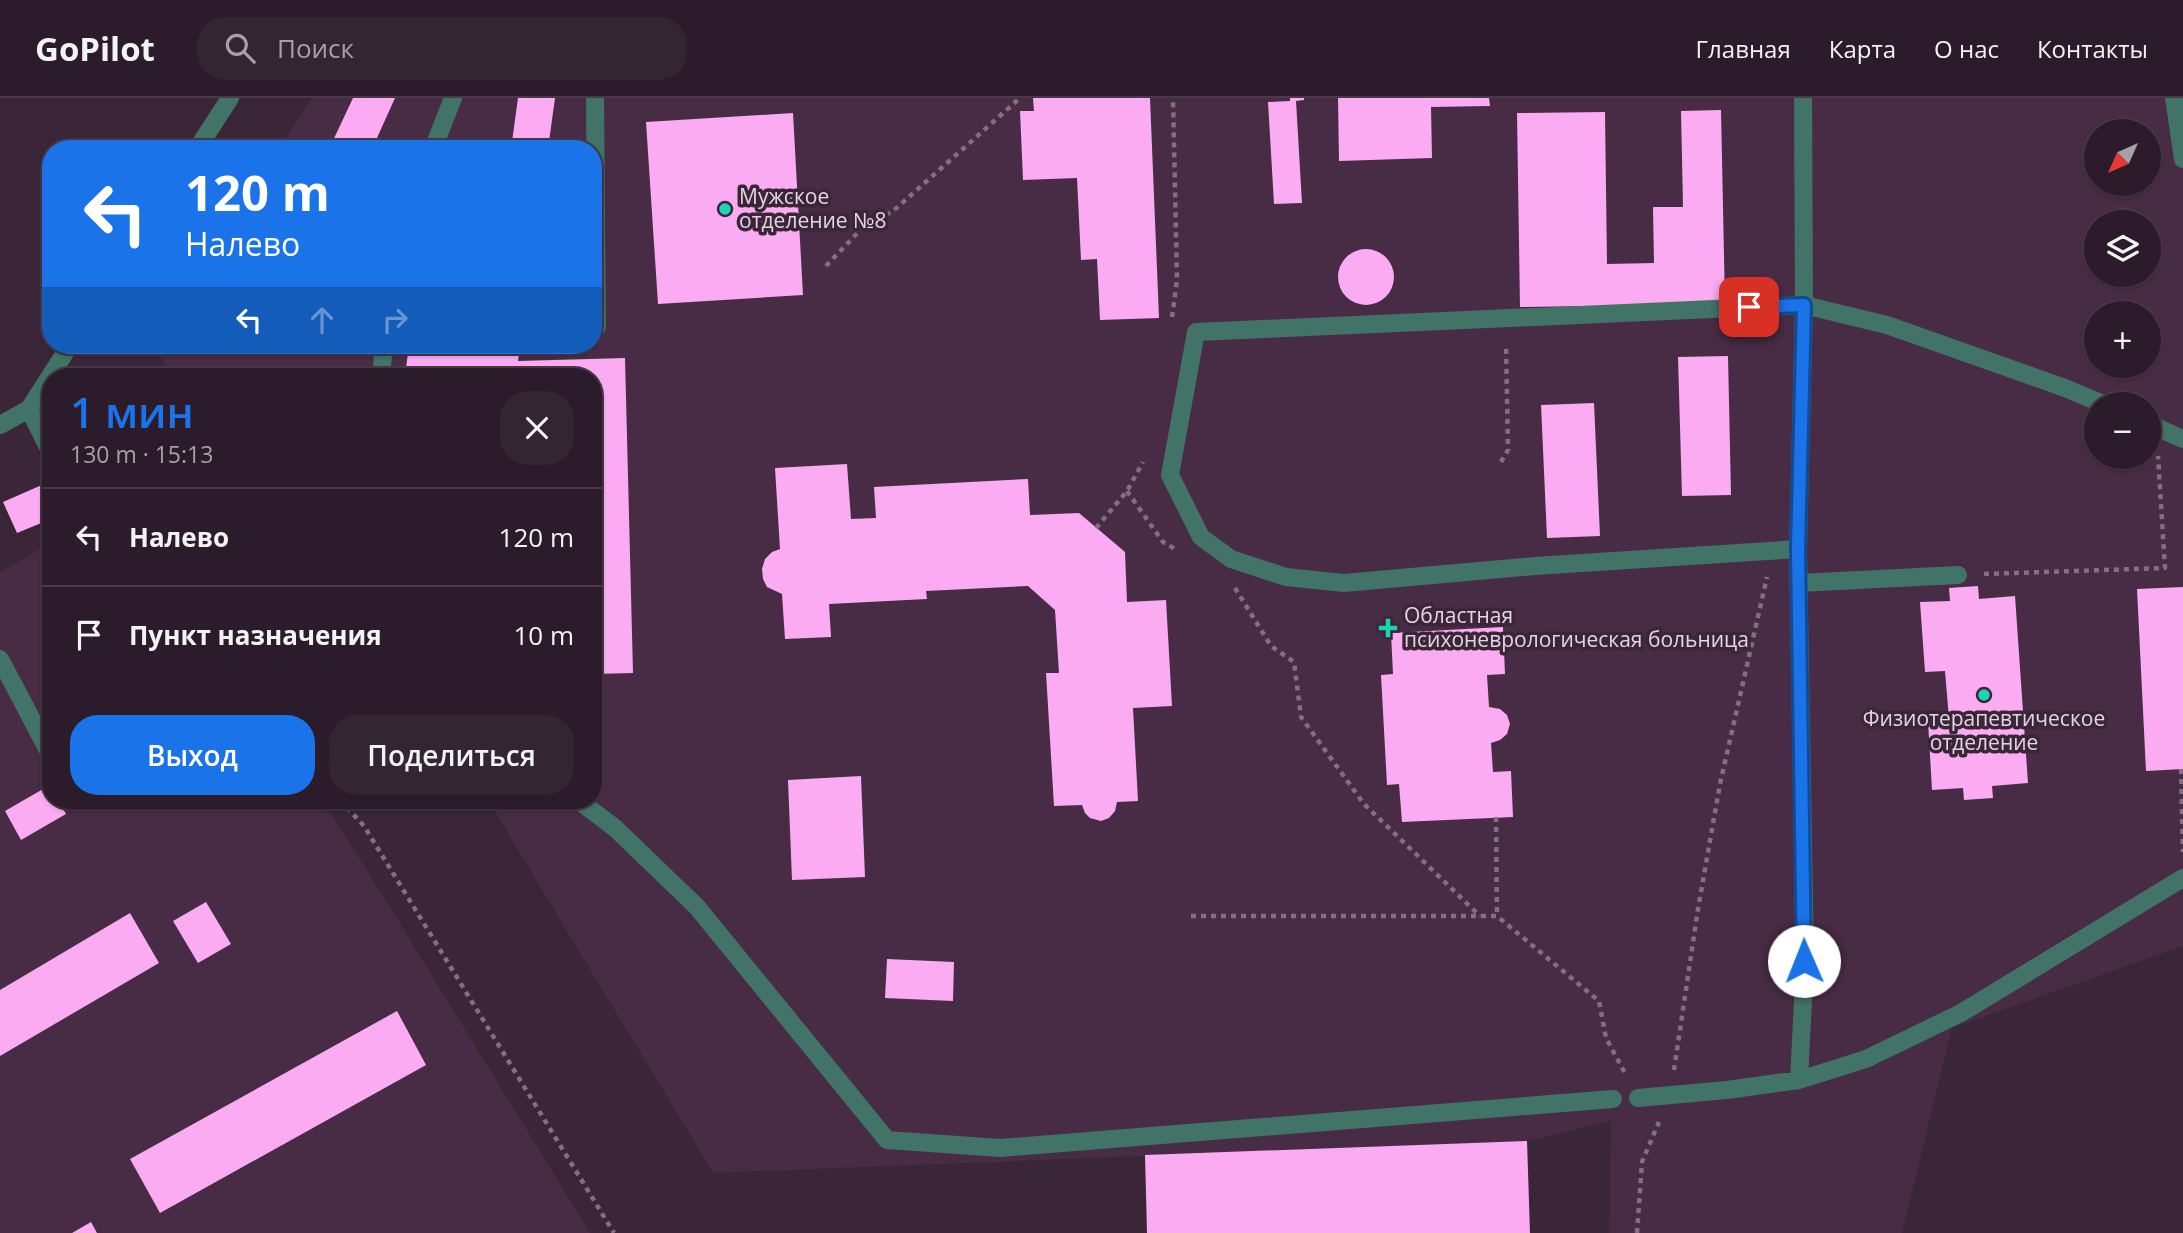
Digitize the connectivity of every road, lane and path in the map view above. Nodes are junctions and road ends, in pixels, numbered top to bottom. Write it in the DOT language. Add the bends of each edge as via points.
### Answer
graph roads {
  1 [pos="230,98"];
  2 [pos="453,98"];
  3 [pos="595,98"];
  4 [pos="1020,98"];
  5 [pos="1173,98"];
  6 [pos="1803,98"];
  7 [pos="2174,98"];
  8 [pos="203,140"];
  9 [pos="437,140"];
  10 [pos="595,140"];
  11 [pos="2183,159"];
  12 [pos="826,266"];
  13 [pos="1804,305"];
  14 [pos="1171,318"];
  15 [pos="1501,318"];
  16 [pos="42,389"];
  17 [pos="2084,396"];
  18 [pos="29,409"];
  19 [pos="0,425"];
  20 [pos="2161,429"];
  21 [pos="42,435"];
  22 [pos="2183,439"];
  23 [pos="1143,461"];
  24 [pos="1501,462"];
  25 [pos="2157,469"];
  26 [pos="1127,491"];
  27 [pos="1096,528"];
  28 [pos="1798,549"];
  29 [pos="1773,552"];
  30 [pos="1184,555"];
  31 [pos="1958,575"];
  32 [pos="1224,581"];
  33 [pos="1799,583"];
  34 [pos="0,659"];
  35 [pos="42,739"];
  36 [pos="2180,769"];
  37 [pos="348,809"];
  38 [pos="590,809"];
  39 [pos="1496,817"];
  40 [pos="2183,852"];
  41 [pos="2183,878"];
  42 [pos="1191,916"];
  43 [pos="1480,916"];
  44 [pos="1497,916"];
  45 [pos="1799,1080"];
  46 [pos="1670,1095"];
  47 [pos="1638,1098"];
  48 [pos="1613,1099"];
  49 [pos="614,1233"];
  50 [pos="1637,1233"];
  1 -- 8 [label="street"];
  2 -- 9 [label="street"];
  3 -- 10 [label="street"];
  4 -- 12 [label="path" via="892,212 868,222"];
  5 -- 14 [label="path" via="1177,281"];
  6 -- 13 [label="street"];
  7 -- 11 [label="street"];
  13 -- 15 [label="street"];
  13 -- 17 [label="street" via="1887,325"];
  13 -- 28 [label="street"];
  15 -- 24 [label="path" via="1506,332 1508,450"];
  15 -- 29 [label="street" via="1196,332 1170,475 1201,537 1231,559 1286,577 1344,583"];
  16 -- 18 [label="street"];
  18 -- 19 [label="street"];
  18 -- 21 [label="street"];
  20 -- 22 [label="street"];
  23 -- 26 [label="path"];
  25 -- 31 [label="path" via="2165,568"];
  26 -- 27 [label="path"];
  26 -- 30 [label="path" via="1163,541"];
  28 -- 29 [label="street"];
  28 -- 33 [label="street"];
  29 -- 46 [label="path" via="1720,785"];
  31 -- 33 [label="street"];
  32 -- 43 [label="path" via="1234,588 1271,646 1294,662 1301,716 1364,804"];
  33 -- 45 [label="street" via="1804,961"];
  34 -- 35 [label="street"];
  36 -- 40 [label="path"];
  37 -- 49 [label="path" via="364,827"];
  38 -- 48 [label="street" via="697,907 887,1140 1000,1148"];
  39 -- 44 [label="path"];
  41 -- 45 [label="street" via="1961,1013 1866,1059"];
  42 -- 43 [label="path"];
  43 -- 44 [label="path"];
  44 -- 47 [label="path" via="1599,1001 1606,1038"];
  45 -- 46 [label="street"];
  46 -- 47 [label="street"];
  46 -- 50 [label="path" via="1642,1162"];
}
